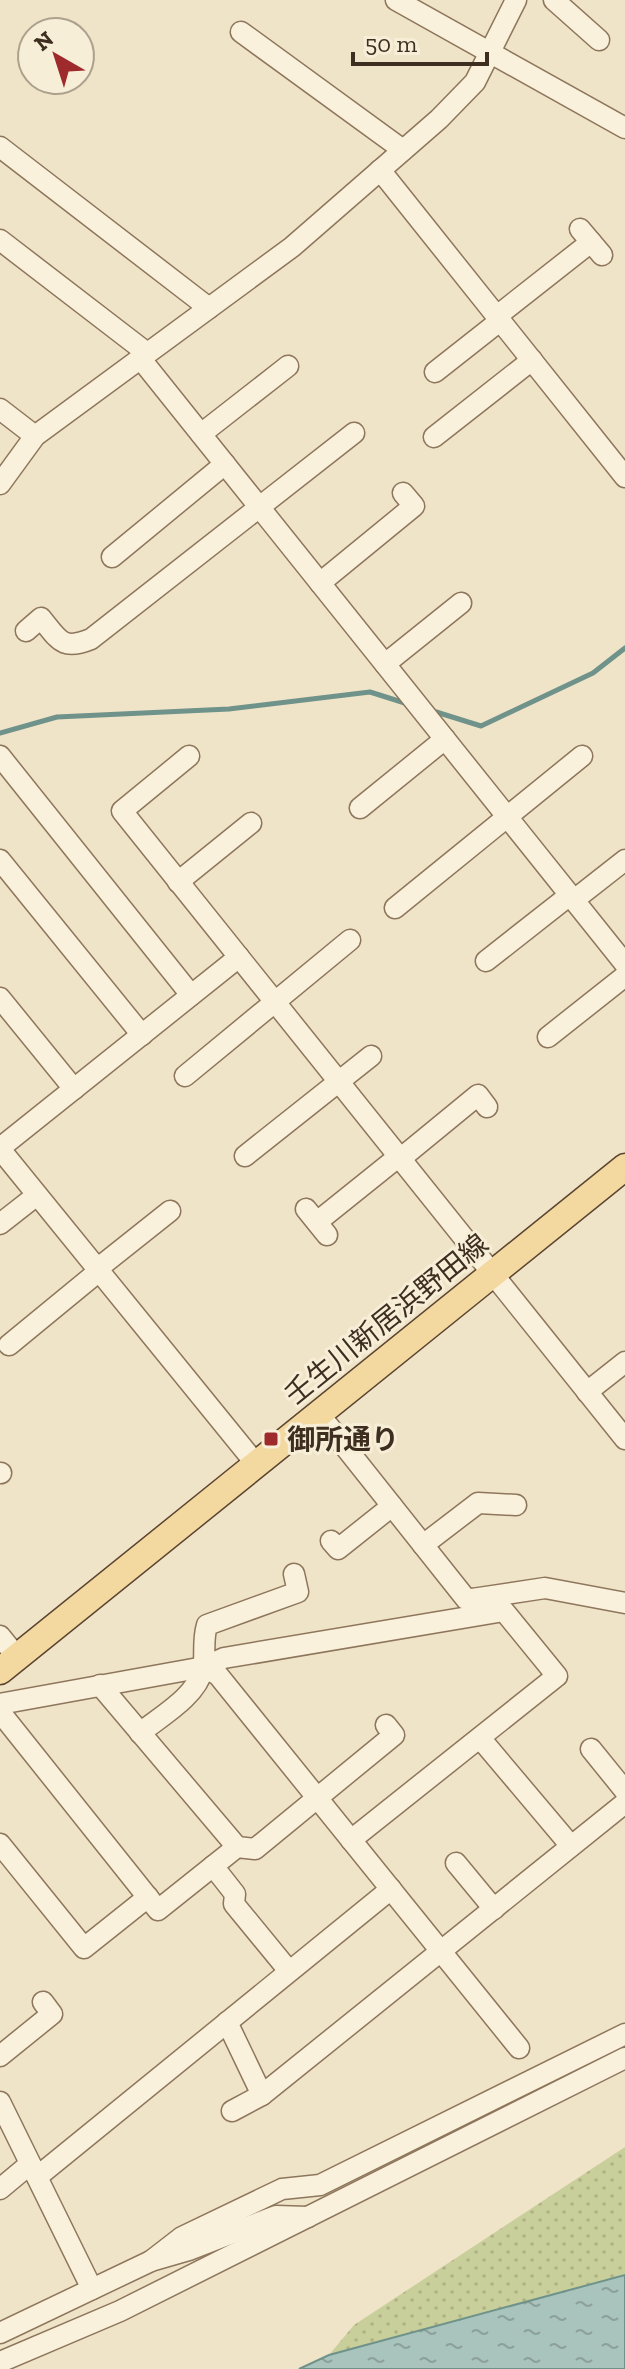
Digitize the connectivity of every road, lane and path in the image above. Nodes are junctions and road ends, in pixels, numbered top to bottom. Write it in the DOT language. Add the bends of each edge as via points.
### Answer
graph roads {
  1 [pos="397,0"];
  2 [pos="516,0"];
  3 [pos="554,0"];
  4 [pos="241,32"];
  5 [pos="599,40"];
  6 [pos="490,52"];
  7 [pos="625,128"];
  8 [pos="0,147"];
  9 [pos="403,150"];
  10 [pos="380,170"];
  11 [pos="0,240"];
  12 [pos="591,242"];
  13 [pos="209,308"];
  14 [pos="499,318"];
  15 [pos="144,356"];
  16 [pos="532,360"];
  17 [pos="288,366"];
  18 [pos="435,372"];
  19 [pos="0,409"];
  20 [pos="354,433"];
  21 [pos="201,434"];
  22 [pos="35,436"];
  23 [pos="434,437"];
  24 [pos="225,464"];
  25 [pos="625,477"];
  26 [pos="0,484"];
  27 [pos="403,493"];
  28 [pos="260,507"];
  29 [pos="112,557"];
  30 [pos="320,583"];
  31 [pos="461,603"];
  32 [pos="26,631"];
  33 [pos="385,664"];
  34 [pos="445,739"];
  35 [pos="0,756"];
  36 [pos="189,756"];
  37 [pos="582,756"];
  38 [pos="360,808"];
  39 [pos="507,817"];
  40 [pos="251,823"];
  41 [pos="0,860"];
  42 [pos="625,860"];
  43 [pos="178,882"];
  44 [pos="572,897"];
  45 [pos="395,908"];
  46 [pos="350,940"];
  47 [pos="239,957"];
  48 [pos="486,961"];
  49 [pos="625,964"];
  50 [pos="625,976"];
  51 [pos="191,995"];
  52 [pos="0,998"];
  53 [pos="275,1003"];
  54 [pos="142,1035"];
  55 [pos="548,1037"];
  56 [pos="371,1056"];
  57 [pos="185,1076"];
  58 [pos="338,1082"];
  59 [pos="74,1089"];
  60 [pos="487,1107"];
  61 [pos="3,1140"];
  62 [pos="245,1156"];
  63 [pos="399,1158"];
  64 [pos="625,1167"];
  65 [pos="37,1195"];
  66 [pos="170,1211"];
  67 [pos="317,1222"];
  68 [pos="0,1224"];
  69 [pos="98,1270"];
  70 [pos="492,1274"];
  71 [pos="9,1345"];
  72 [pos="625,1362"];
  73 [pos="587,1392"];
  74 [pos="319,1414"];
  75 [pos="625,1439"];
  76 [pos="256,1464"];
  77 [pos="516,1505"];
  78 [pos="392,1506"];
  79 [pos="331,1541"];
  80 [pos="423,1545"];
  81 [pos="294,1574"];
  82 [pos="625,1603"];
  83 [pos="474,1606"];
  84 [pos="0,1636"];
  85 [pos="8,1664"];
  86 [pos="204,1667"];
  87 [pos="100,1685"];
  88 [pos="0,1704"];
  89 [pos="0,1712"];
  90 [pos="386,1725"];
  91 [pos="140,1733"];
  92 [pos="480,1738"];
  93 [pos="591,1749"];
  94 [pos="625,1791"];
  95 [pos="317,1796"];
  96 [pos="625,1803"];
  97 [pos="351,1840"];
  98 [pos="0,1844"];
  99 [pos="571,1846"];
  100 [pos="237,1847"];
  101 [pos="456,1863"];
  102 [pos="213,1866"];
  103 [pos="391,1889"];
  104 [pos="148,1897"];
  105 [pos="494,1909"];
  106 [pos="441,1951"];
  107 [pos="289,1971"];
  108 [pos="43,2002"];
  109 [pos="625,2018"];
  110 [pos="227,2022"];
  111 [pos="625,2034"];
  112 [pos="519,2048"];
  113 [pos="0,2056"];
  114 [pos="625,2058"];
  115 [pos="573,2059"];
  116 [pos="262,2095"];
  117 [pos="0,2102"];
  118 [pos="232,2111"];
  119 [pos="34,2170"];
  120 [pos="0,2189"];
  121 [pos="308,2217"];
  122 [pos="151,2261"];
  123 [pos="92,2289"];
  124 [pos="0,2333"];
  125 [pos="0,2362"];
  1 -- 6 [label="street"];
  2 -- 6 [label="street"];
  3 -- 5 [label="street"];
  4 -- 9 [label="street"];
  6 -- 7 [label="street"];
  6 -- 9 [label="street" via="463,96"];
  8 -- 13 [label="street"];
  9 -- 10 [label="street"];
  10 -- 13 [label="street" via="292,247"];
  10 -- 14 [label="street"];
  11 -- 15 [label="street"];
  12 -- 14 [label="street"];
  13 -- 15 [label="street"];
  14 -- 16 [label="street"];
  14 -- 18 [label="street"];
  15 -- 21 [label="street"];
  15 -- 22 [label="street"];
  16 -- 23 [label="street"];
  16 -- 25 [label="street"];
  17 -- 21 [label="street"];
  19 -- 22 [label="street"];
  20 -- 28 [label="street"];
  21 -- 24 [label="street"];
  22 -- 26 [label="street"];
  24 -- 28 [label="street"];
  24 -- 29 [label="street"];
  27 -- 30 [label="street" via="414,506"];
  28 -- 30 [label="street"];
  28 -- 32 [label="street" via="91,639 71,646 62,643 41,618"];
  30 -- 33 [label="street"];
  31 -- 33 [label="street"];
  33 -- 34 [label="street"];
  34 -- 38 [label="street"];
  34 -- 39 [label="street"];
  35 -- 51 [label="street"];
  36 -- 43 [label="street" via="122,811"];
  37 -- 39 [label="street"];
  39 -- 44 [label="street"];
  39 -- 45 [label="street"];
  40 -- 43 [label="street"];
  41 -- 54 [label="street"];
  42 -- 44 [label="street"];
  43 -- 47 [label="street"];
  44 -- 48 [label="street"];
  44 -- 49 [label="street"];
  46 -- 53 [label="street"];
  47 -- 51 [label="street"];
  47 -- 53 [label="street"];
  50 -- 55 [label="street"];
  51 -- 54 [label="street"];
  52 -- 59 [label="street"];
  53 -- 57 [label="street"];
  53 -- 58 [label="street"];
  54 -- 59 [label="street"];
  56 -- 58 [label="street"];
  58 -- 62 [label="street"];
  58 -- 63 [label="street"];
  59 -- 61 [label="street"];
  60 -- 63 [label="street" via="478,1095"];
  61 -- 65 [label="street"];
  63 -- 67 [label="street"];
  63 -- 70 [label="street"];
  64 -- 70 [label="main road, 壬生川新居浜野田線"];
  65 -- 68 [label="street"];
  65 -- 69 [label="street"];
  66 -- 69 [label="street"];
  69 -- 71 [label="street"];
  69 -- 76 [label="street"];
  70 -- 73 [label="street"];
  70 -- 74 [label="main road, 壬生川新居浜野田線"];
  72 -- 73 [label="street"];
  73 -- 75 [label="street"];
  74 -- 76 [label="main road, 壬生川新居浜野田線"];
  74 -- 78 [label="street"];
  76 -- 85 [label="main road, 壬生川新居浜野田線"];
  77 -- 80 [label="street" via="478,1503"];
  78 -- 79 [label="street" via="338,1549"];
  78 -- 80 [label="street"];
  80 -- 83 [label="street"];
  81 -- 86 [label="street" via="298,1592 207,1625 201,1643"];
  82 -- 83 [label="street" via="545,1588"];
  83 -- 86 [label="street" via="224,1658"];
  83 -- 92 [label="street" via="504,1611 557,1676"];
  84 -- 85 [label="street"];
  86 -- 87 [label="street"];
  86 -- 91 [label="street" via="195,1687"];
  86 -- 95 [label="street" via="218,1675"];
  87 -- 88 [label="street"];
  87 -- 91 [label="street"];
  89 -- 104 [label="street"];
  90 -- 95 [label="street" via="394,1735"];
  91 -- 100 [label="street"];
  92 -- 97 [label="street"];
  92 -- 99 [label="street"];
  93 -- 94 [label="street"];
  95 -- 97 [label="street"];
  95 -- 100 [label="street" via="255,1849"];
  96 -- 99 [label="street"];
  97 -- 103 [label="street"];
  98 -- 104 [label="street" via="84,1948"];
  99 -- 105 [label="street"];
  100 -- 102 [label="street"];
  101 -- 105 [label="street"];
  102 -- 104 [label="street" via="158,1910"];
  102 -- 107 [label="street" via="235,1894 234,1904"];
  103 -- 106 [label="street"];
  103 -- 107 [label="street"];
  105 -- 106 [label="street"];
  106 -- 112 [label="street"];
  106 -- 116 [label="street"];
  107 -- 110 [label="street"];
  108 -- 113 [label="street" via="52,2014"];
  109 -- 115 [label="street"];
  110 -- 116 [label="street"];
  110 -- 119 [label="street"];
  111 -- 115 [label="street"];
  114 -- 121 [label="street"];
  115 -- 122 [label="street" via="320,2185 267,2196 182,2237"];
  116 -- 118 [label="street"];
  117 -- 119 [label="street"];
  119 -- 120 [label="street"];
  119 -- 123 [label="street"];
  121 -- 122 [label="street" via="276,2216"];
  121 -- 125 [label="street" via="120,2311"];
  122 -- 123 [label="street"];
  123 -- 124 [label="street"];
}
